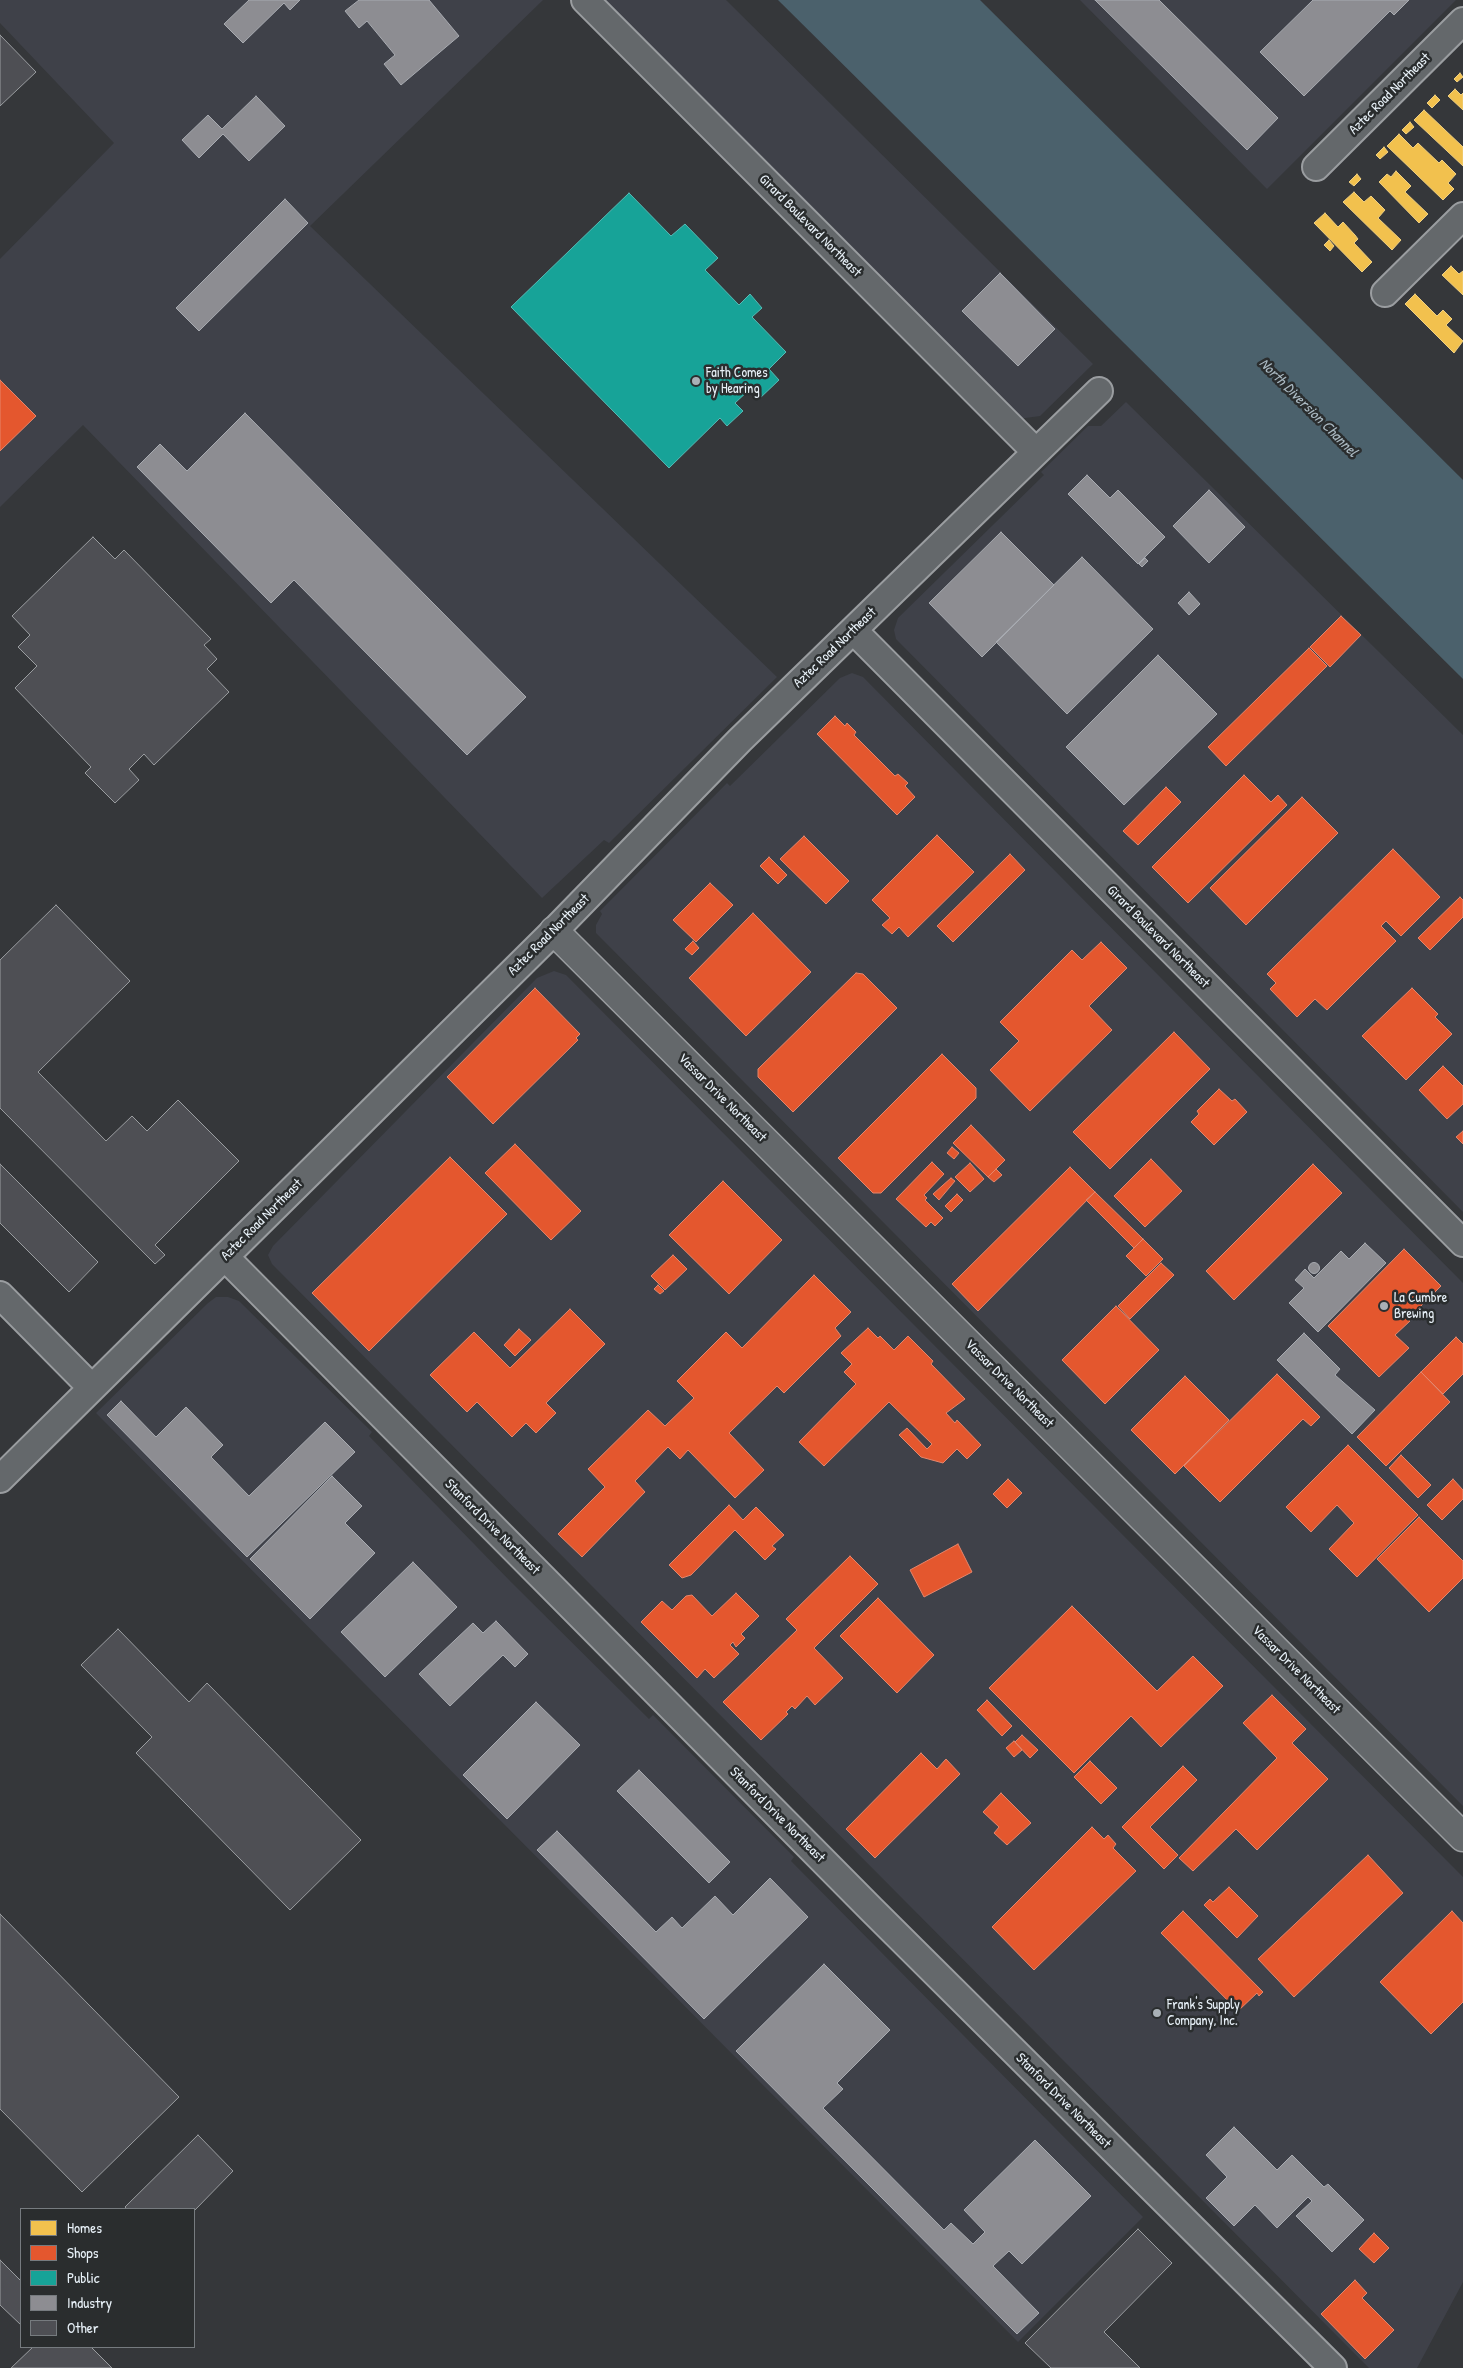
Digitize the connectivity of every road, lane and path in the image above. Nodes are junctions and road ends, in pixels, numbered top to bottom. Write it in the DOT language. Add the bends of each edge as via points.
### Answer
graph roads {
  1 [pos="585,0"];
  2 [pos="1463,21"];
  3 [pos="1316,167"];
  4 [pos="1463,216"];
  5 [pos="1385,293"];
  6 [pos="1099,391"];
  7 [pos="1036,452"];
  8 [pos="854,631"];
  9 [pos="554,931"];
  10 [pos="1463,1243"];
  11 [pos="225,1257"];
  12 [pos="0,1295"];
  13 [pos="92,1388"];
  14 [pos="0,1479"];
  15 [pos="1463,1837"];
  16 [pos="1333,2368"];
  1 -- 7 [label="street, Girard Boulevard Northeast"];
  2 -- 3 [label="street, Aztec Road Northeast"];
  4 -- 5 [label="street"];
  6 -- 7 [label="street, Aztec Road Northeast"];
  7 -- 8 [label="street, Aztec Road Northeast"];
  8 -- 9 [label="street, Aztec Road Northeast" via="734,747"];
  8 -- 10 [label="street, Girard Boulevard Northeast"];
  9 -- 11 [label="street, Aztec Road Northeast"];
  9 -- 15 [label="street, Vassar Drive Northeast"];
  11 -- 13 [label="street, Aztec Road Northeast"];
  11 -- 16 [label="street, Stanford Drive Northeast" via="864,1902"];
  12 -- 13 [label="street"];
  13 -- 14 [label="street, Aztec Road Northeast"];
}
